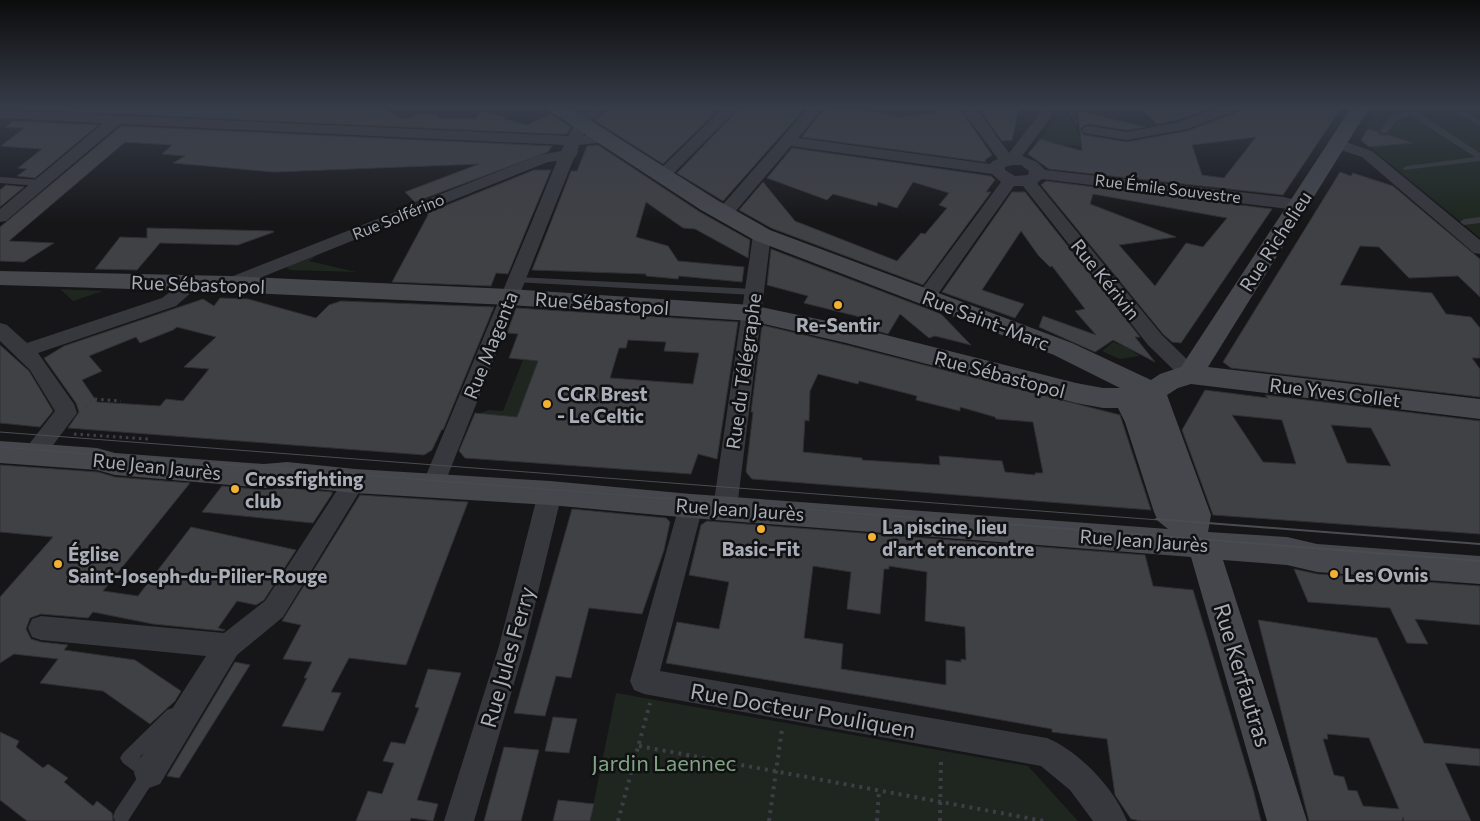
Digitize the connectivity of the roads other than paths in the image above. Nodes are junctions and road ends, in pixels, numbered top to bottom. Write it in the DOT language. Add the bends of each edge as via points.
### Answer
graph roads {
  1 [pos="84,146"];
  2 [pos="545,146"];
  3 [pos="575,146"];
  4 [pos="619,146"];
  5 [pos="692,146"];
  6 [pos="782,146"];
  7 [pos="833,146"];
  8 [pos="997,146"];
  9 [pos="1028,146"];
  10 [pos="1335,146"];
  11 [pos="1344,146"];
  12 [pos="1462,146"];
  13 [pos="571,148"];
  14 [pos="1480,158"];
  15 [pos="1407,168"];
  16 [pos="1015,171"];
  17 [pos="663,175"];
  18 [pos="0,180"];
  19 [pos="40,183"];
  20 [pos="1297,205"];
  21 [pos="724,214"];
  22 [pos="0,217"];
  23 [pos="1480,220"];
  24 [pos="1464,222"];
  25 [pos="762,235"];
  26 [pos="1480,249"];
  27 [pos="2,280"];
  28 [pos="193,283"];
  29 [pos="229,284"];
  30 [pos="513,288"];
  31 [pos="926,297"];
  32 [pos="753,302"];
  33 [pos="0,330"];
  34 [pos="24,351"];
  35 [pos="1190,374"];
  36 [pos="1139,395"];
  37 [pos="1480,409"];
  38 [pos="43,443"];
  39 [pos="0,452"];
  40 [pos="355,480"];
  41 [pos="433,485"];
  42 [pos="550,493"];
  43 [pos="691,506"];
  44 [pos="725,508"];
  45 [pos="1198,538"];
  46 [pos="1480,570"];
  47 [pos="41,628"];
  48 [pos="228,646"];
  49 [pos="183,704"];
  50 [pos="149,773"];
  51 [pos="121,817"];
  52 [pos="459,821"];
  53 [pos="1112,821"];
  54 [pos="1287,821"];
  1 -- 19 [label="street"];
  2 -- 13 [label="street"];
  3 -- 13 [label="street"];
  4 -- 17 [label="street, Rue Saint-Marc"];
  5 -- 17 [label="street"];
  6 -- 21 [label="street"];
  7 -- 16 [label="street, Rue Émile Souvestre"];
  8 -- 16 [label="street, Rue Kérivin"];
  9 -- 16 [label="street"];
  10 -- 20 [label="street, Rue Richelieu"];
  11 -- 26 [label="street" via="1367,154"];
  12 -- 14 [label="lane"];
  13 -- 29 [label="street, Rue Solférino"];
  13 -- 30 [label="street, Rue Magenta"];
  14 -- 15 [label="lane"];
  16 -- 20 [label="street, Rue Émile Souvestre"];
  16 -- 31 [label="street"];
  16 -- 35 [label="street, Rue Kérivin" via="1155,340"];
  17 -- 21 [label="street, Rue Saint-Marc"];
  18 -- 19 [label="lane"];
  19 -- 22 [label="street"];
  20 -- 35 [label="street, Rue Richelieu"];
  21 -- 25 [label="street, Rue Saint-Marc"];
  23 -- 24 [label="lane"];
  25 -- 31 [label="street, Rue Saint-Marc"];
  25 -- 32 [label="street, Rue du Télégraphe"];
  27 -- 28 [label="street, Rue Sébastopol"];
  28 -- 29 [label="street, Rue Sébastopol"];
  28 -- 34 [label="street" via="169,302"];
  29 -- 30 [label="street, Rue Sébastopol"];
  30 -- 32 [label="street, Rue Sébastopol"];
  30 -- 41 [label="street, Rue Magenta"];
  31 -- 36 [label="street, Rue Saint-Marc" via="1063,348"];
  32 -- 36 [label="street, Rue Sébastopol" via="846,334 1076,394 1103,398"];
  32 -- 44 [label="street, Rue du Télégraphe"];
  33 -- 34 [label="street"];
  34 -- 38 [label="street" via="75,410"];
  35 -- 36 [label="street"];
  35 -- 37 [label="street, Rue Yves Collet"];
  36 -- 45 [label="street" via="1139,422 1169,512"];
  38 -- 39 [label="street, Rue Jean Jaurès"];
  38 -- 40 [label="street, Rue Jean Jaurès" via="123,465"];
  40 -- 41 [label="street, Rue Jean Jaurès"];
  40 -- 48 [label="street" via="274,609"];
  41 -- 42 [label="street, Rue Jean Jaurès"];
  42 -- 43 [label="street, Rue Jean Jaurès"];
  42 -- 52 [label="street, Rue Jules Ferry" via="512,646"];
  43 -- 44 [label="street, Rue Jean Jaurès"];
  43 -- 53 [label="street, Rue Docteur Pouliquen" via="644,681 1047,753 1081,779"];
  44 -- 45 [label="street, Rue Jean Jaurès"];
  45 -- 46 [label="street, Rue Jean Jaurès" via="1316,558"];
  45 -- 54 [label="street, Rue Kerfautras"];
  47 -- 48 [label="street"];
  48 -- 50 [label="street"];
  49 -- 50 [label="lane" via="128,758"];
  50 -- 51 [label="lane"];
}
